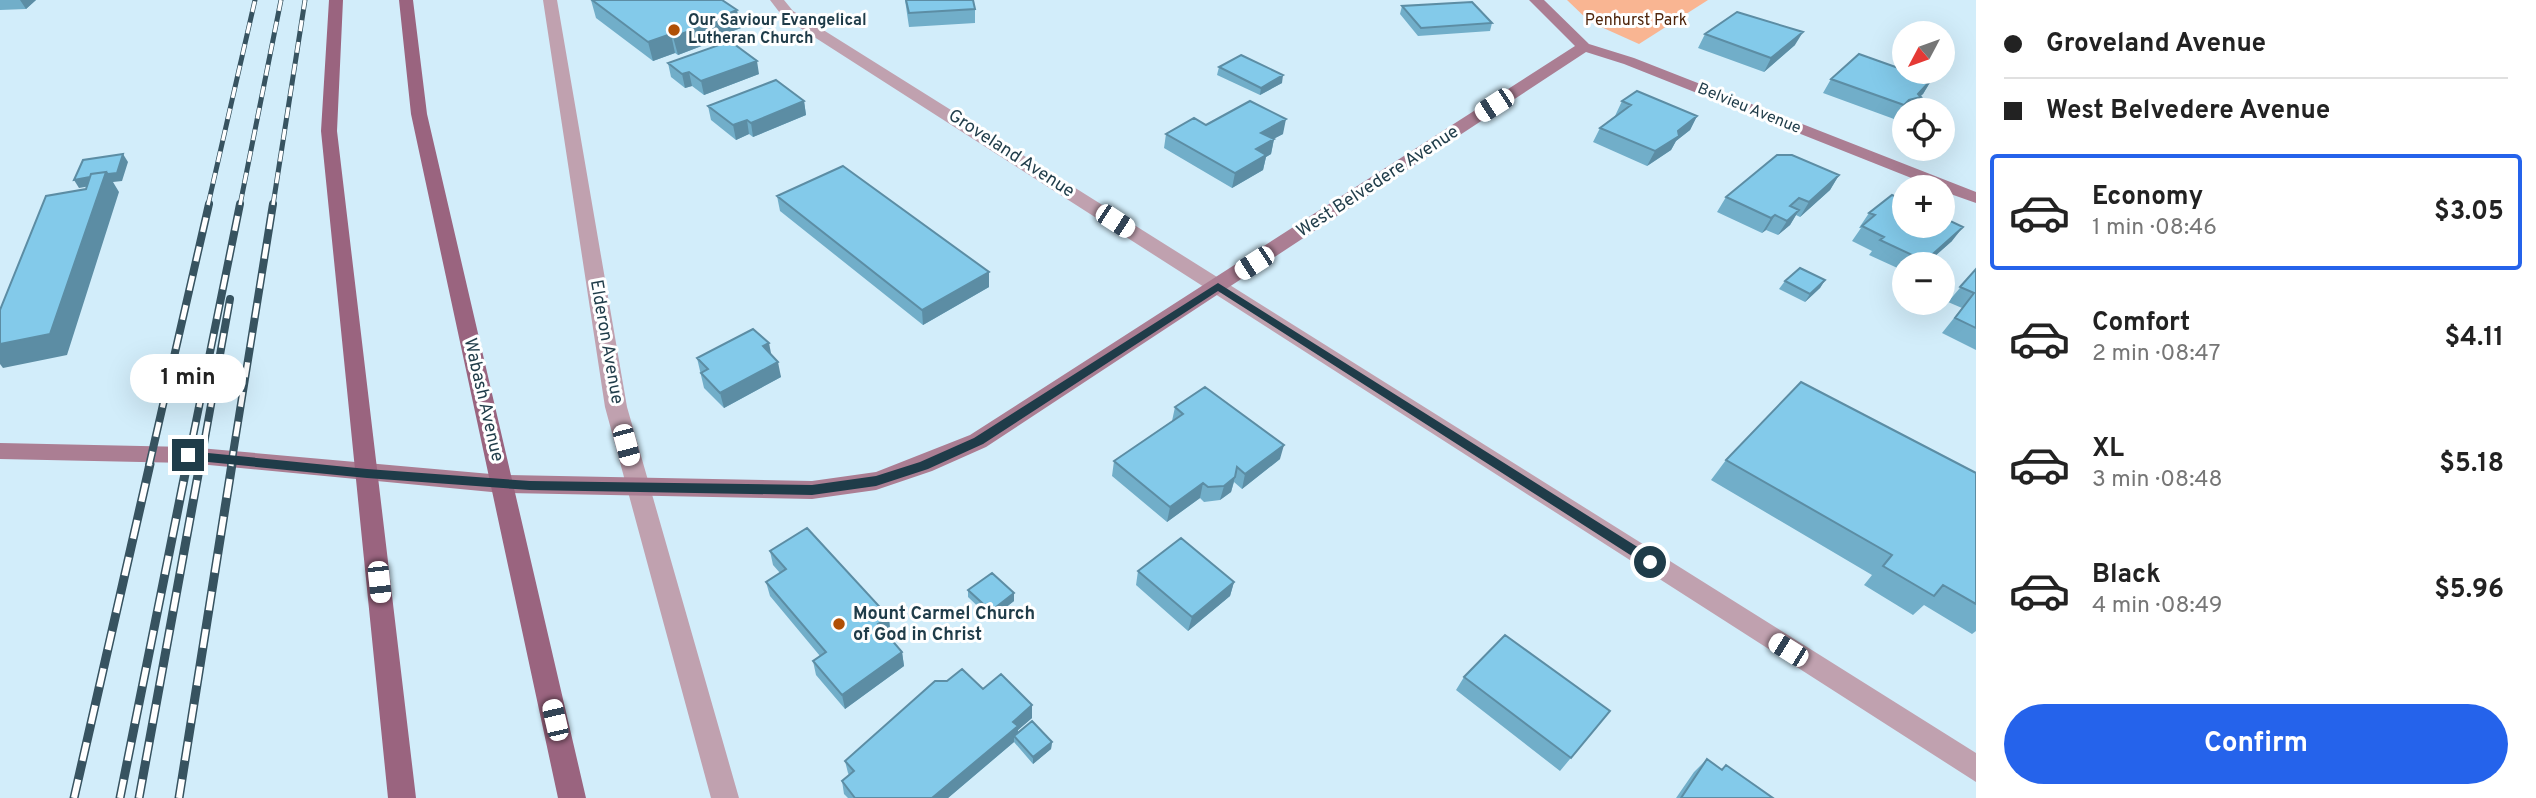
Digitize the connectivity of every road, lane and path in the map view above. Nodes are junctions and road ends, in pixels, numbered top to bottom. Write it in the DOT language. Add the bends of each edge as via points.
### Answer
graph roads {
  1 [pos="336,0"];
  2 [pos="406,0"];
  3 [pos="550,0"];
  4 [pos="762,0"];
  5 [pos="777,0"];
  6 [pos="1536,0"];
  7 [pos="788,14"];
  8 [pos="1584,47"];
  9 [pos="1976,198"];
  10 [pos="1218,286"];
  11 [pos="1,453"];
  12 [pos="367,474"];
  13 [pos="502,484"];
  14 [pos="638,489"];
  15 [pos="1976,769"];
  16 [pos="402,798"];
  17 [pos="572,798"];
  18 [pos="725,798"];
  1 -- 12 [label="main road" via="329,131"];
  2 -- 13 [label="main road, Wabash Avenue" via="419,114"];
  3 -- 14 [label="street, Elderon Avenue" via="616,407"];
  4 -- 7 [label="street, Groveland Avenue"];
  5 -- 7 [label="street, Groveland Avenue"];
  6 -- 8 [label="street, Belvieu Avenue"];
  7 -- 10 [label="street, Groveland Avenue"];
  8 -- 9 [label="street, Belvieu Avenue"];
  8 -- 10 [label="street, West Belvedere Avenue"];
  10 -- 14 [label="street, West Belvedere Avenue" via="978,441 924,465 876,481 812,490"];
  10 -- 15 [label="street, Groveland Avenue"];
  11 -- 12 [label="street, West Belvedere Avenue" via="188,455"];
  12 -- 13 [label="street, West Belvedere Avenue"];
  12 -- 16 [label="main road"];
  13 -- 14 [label="street, West Belvedere Avenue"];
  13 -- 17 [label="main road, Wabash Avenue"];
  14 -- 18 [label="street, Elderon Avenue"];
}
